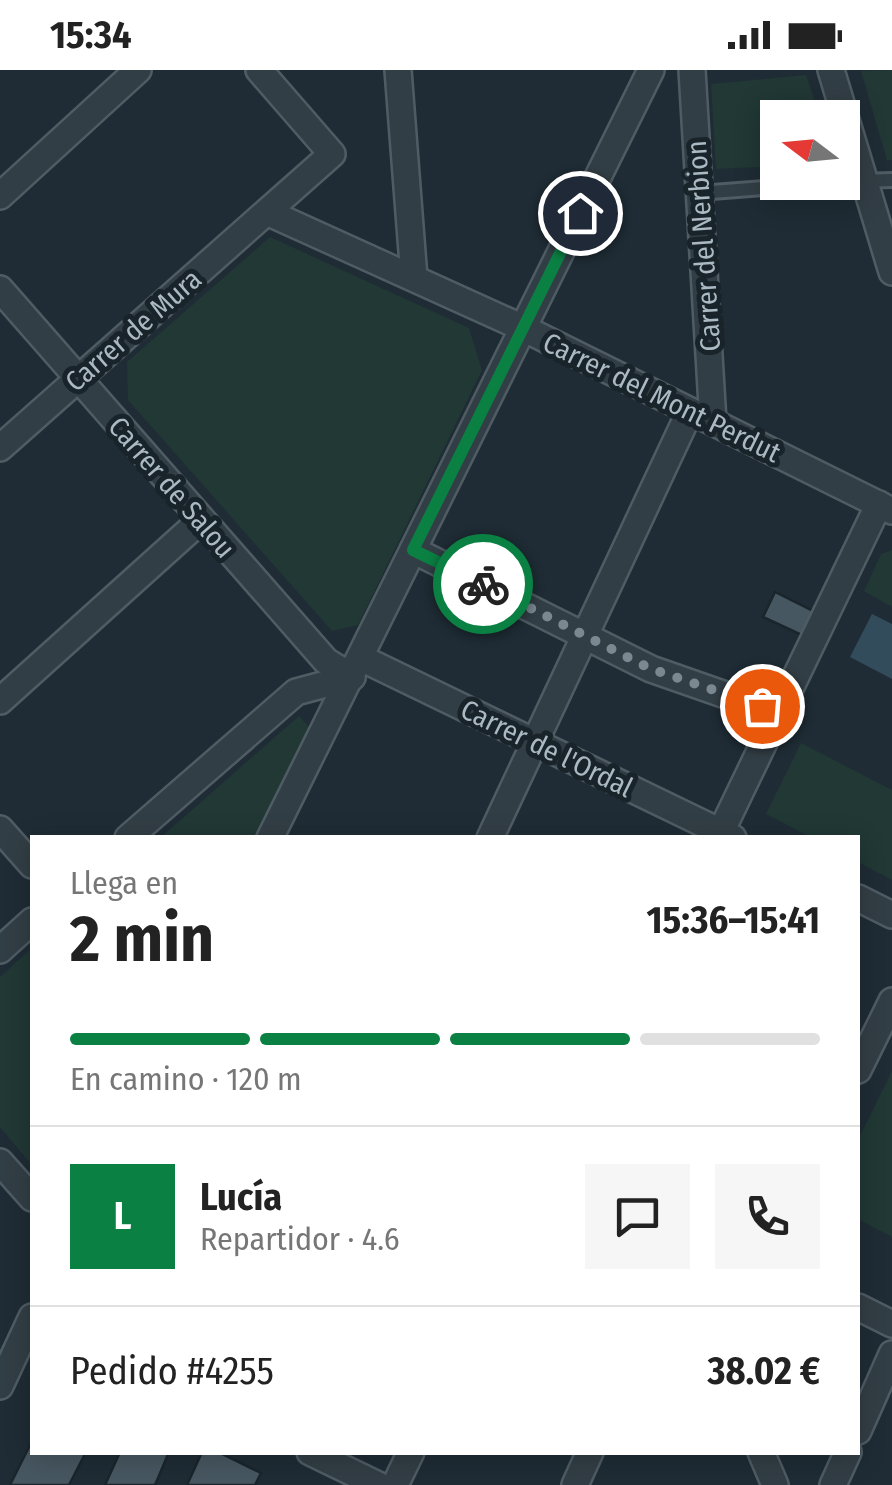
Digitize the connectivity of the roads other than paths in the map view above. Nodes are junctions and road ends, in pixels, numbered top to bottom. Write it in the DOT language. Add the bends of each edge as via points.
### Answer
graph roads {
  1 [pos="138,70"];
  2 [pos="259,70"];
  3 [pos="398,70"];
  4 [pos="651,70"];
  5 [pos="692,70"];
  6 [pos="831,70"];
  7 [pos="836,100"];
  8 [pos="892,180"];
  9 [pos="860,181"];
  10 [pos="760,189"];
  11 [pos="699,193"];
  12 [pos="0,196"];
  13 [pos="858,200"];
  14 [pos="268,212"];
  15 [pos="892,272"];
  16 [pos="414,278"];
  17 [pos="0,289"];
  18 [pos="523,328"];
  19 [pos="77,379"];
  20 [pos="702,417"];
  21 [pos="0,448"];
  22 [pos="886,508"];
  23 [pos="201,520"];
  24 [pos="413,550"];
  25 [pos="584,636"];
  26 [pos="326,661"];
  27 [pos="356,668"];
  28 [pos="296,692"];
  29 [pos="0,701"];
  30 [pos="777,713"];
  31 [pos="534,743"];
  32 [pos="0,830"];
  33 [pos="131,835"];
  34 [pos="272,835"];
  35 [pos="491,835"];
  36 [pos="722,835"];
  37 [pos="724,835"];
  38 [pos="30,864"];
  39 [pos="860,899"];
  40 [pos="892,915"];
  41 [pos="30,923"];
  42 [pos="0,950"];
  43 [pos="892,1002"];
  44 [pos="860,1066"];
  45 [pos="0,1162"];
  46 [pos="30,1196"];
  47 [pos="860,1307"];
  48 [pos="30,1322"];
  49 [pos="892,1324"];
  50 [pos="892,1354"];
  51 [pos="0,1386"];
  52 [pos="860,1426"];
  53 [pos="316,1455"];
  54 [pos="409,1455"];
  55 [pos="589,1455"];
  56 [pos="762,1455"];
  57 [pos="847,1455"];
  58 [pos="378,1485"];
  59 [pos="394,1485"];
  60 [pos="574,1485"];
  61 [pos="775,1485"];
  62 [pos="833,1485"];
  1 -- 12 [label="street"];
  2 -- 14 [label="street, Carrer de Mura" via="332,154"];
  3 -- 16 [label="street"];
  4 -- 18 [label="street"];
  5 -- 11 [label="street, Carrer del Nerbion"];
  6 -- 7 [label="street"];
  8 -- 9 [label="lane"];
  10 -- 11 [label="lane"];
  11 -- 20 [label="street, Carrer del Nerbion"];
  13 -- 15 [label="street"];
  14 -- 16 [label="street, Carrer del Mont Perdut"];
  14 -- 19 [label="street, Carrer de Mura"];
  16 -- 18 [label="street, Carrer del Mont Perdut"];
  17 -- 19 [label="street, Carrer de Salou"];
  18 -- 20 [label="street, Carrer del Mont Perdut"];
  18 -- 24 [label="street"];
  19 -- 21 [label="street, Carrer de Mura"];
  19 -- 23 [label="street, Carrer de Salou"];
  20 -- 22 [label="street, Carrer del Mont Perdut"];
  20 -- 25 [label="street"];
  22 -- 30 [label="street"];
  23 -- 26 [label="street, Carrer de Salou"];
  23 -- 29 [label="street"];
  24 -- 25 [label="street"];
  24 -- 27 [label="street"];
  25 -- 30 [label="street" via="651,669"];
  25 -- 31 [label="street"];
  26 -- 27 [label="street, Carrer de Salou"];
  26 -- 28 [label="street"];
  27 -- 28 [label="street"];
  27 -- 31 [label="street, Carrer de l'Ordal"];
  27 -- 34 [label="street"];
  28 -- 33 [label="street"];
  30 -- 37 [label="street"];
  31 -- 35 [label="street"];
  31 -- 36 [label="street, Carrer de l'Ordal"];
  32 -- 38 [label="street"];
  39 -- 40 [label="street"];
  41 -- 42 [label="street"];
  43 -- 44 [label="street"];
  45 -- 46 [label="street"];
  47 -- 49 [label="street"];
  48 -- 51 [label="street"];
  50 -- 52 [label="street"];
  53 -- 58 [label="street"];
  54 -- 59 [label="street"];
  55 -- 60 [label="street"];
  56 -- 61 [label="street"];
  57 -- 62 [label="street"];
}
